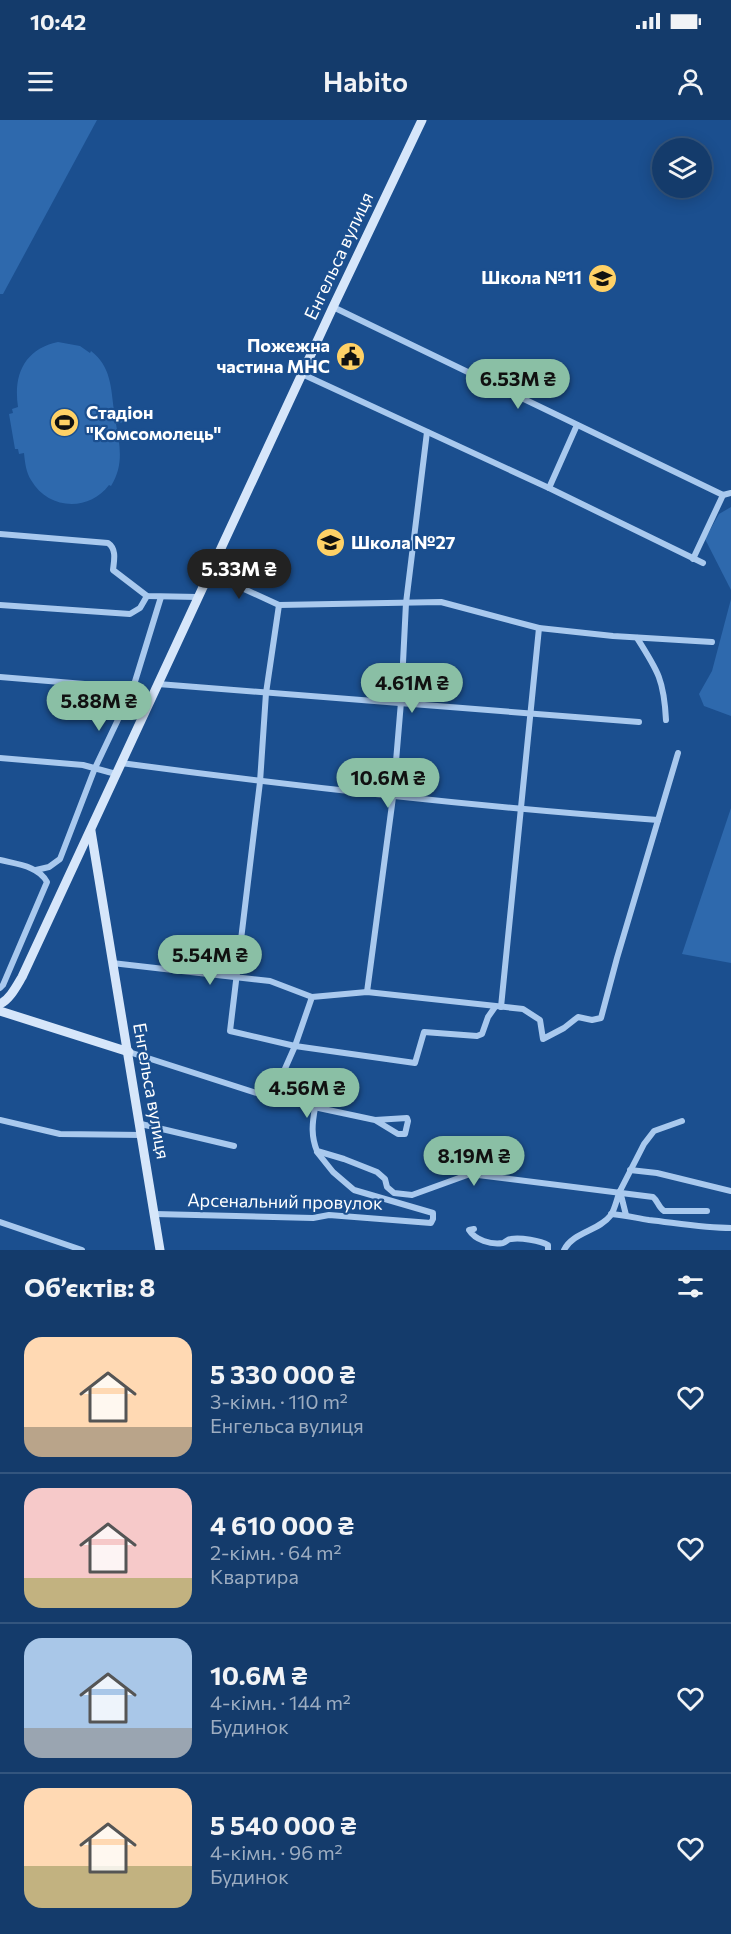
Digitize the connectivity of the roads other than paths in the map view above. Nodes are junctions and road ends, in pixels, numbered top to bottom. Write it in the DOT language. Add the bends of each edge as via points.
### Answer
graph roads {
  1 [pos="422,120"];
  2 [pos="333,307"];
  3 [pos="302,374"];
  4 [pos="577,425"];
  5 [pos="427,432"];
  6 [pos="549,488"];
  7 [pos="731,492"];
  8 [pos="723,495"];
  9 [pos="0,534"];
  10 [pos="693,559"];
  11 [pos="703,563"];
  12 [pos="209,573"];
  13 [pos="147,596"];
  14 [pos="161,597"];
  15 [pos="198,597"];
  16 [pos="406,603"];
  17 [pos="0,605"];
  18 [pos="279,605"];
  19 [pos="539,628"];
  20 [pos="637,638"];
  21 [pos="712,642"];
  22 [pos="0,677"];
  23 [pos="158,684"];
  24 [pos="133,688"];
  25 [pos="266,693"];
  26 [pos="401,702"];
  27 [pos="531,713"];
  28 [pos="666,720"];
  29 [pos="639,722"];
  30 [pos="678,753"];
  31 [pos="0,758"];
  32 [pos="121,763"];
  33 [pos="95,768"];
  34 [pos="116,774"];
  35 [pos="260,782"];
  36 [pos="393,797"];
  37 [pos="522,810"];
  38 [pos="658,820"];
  39 [pos="91,831"];
  40 [pos="0,860"];
  41 [pos="36,870"];
  42 [pos="112,963"];
  43 [pos="237,977"];
  44 [pos="0,988"];
  45 [pos="367,992"];
  46 [pos="312,997"];
  47 [pos="0,1004"];
  48 [pos="498,1007"];
  49 [pos="0,1011"];
  50 [pos="295,1046"];
  51 [pos="129,1052"];
  52 [pos="272,1098"];
  53 [pos="315,1108"];
  54 [pos="0,1120"];
  55 [pos="375,1120"];
  56 [pos="682,1121"];
  57 [pos="141,1124"];
  58 [pos="142,1135"];
  59 [pos="234,1146"];
  60 [pos="317,1151"];
  61 [pos="630,1170"];
  62 [pos="620,1191"];
  63 [pos="731,1191"];
  64 [pos="707,1211"];
  65 [pos="155,1214"];
  66 [pos="611,1215"];
  67 [pos="626,1215"];
  68 [pos="0,1222"];
  69 [pos="731,1228"];
  70 [pos="474,1229"];
  71 [pos="82,1250"];
  72 [pos="160,1250"];
  73 [pos="548,1250"];
  74 [pos="564,1250"];
  1 -- 2 [label="street, Енгельса вулиця"];
  2 -- 3 [label="street, Енгельса вулиця"];
  2 -- 4 [label="street"];
  3 -- 5 [label="street"];
  3 -- 12 [label="street, Енгельса вулиця"];
  4 -- 6 [label="street"];
  4 -- 8 [label="street"];
  5 -- 6 [label="street"];
  5 -- 16 [label="street"];
  6 -- 10 [label="street"];
  7 -- 8 [label="street"];
  8 -- 10 [label="street"];
  9 -- 13 [label="street" via="108,543 114,550 113,570"];
  10 -- 11 [label="street"];
  12 -- 15 [label="street, Енгельса вулиця"];
  12 -- 18 [label="street"];
  13 -- 14 [label="street"];
  13 -- 17 [label="street" via="140,608 130,614"];
  14 -- 15 [label="street"];
  14 -- 24 [label="street"];
  15 -- 23 [label="street, Енгельса вулиця"];
  16 -- 18 [label="street"];
  16 -- 19 [label="street" via="441,602"];
  16 -- 26 [label="street"];
  18 -- 25 [label="street"];
  19 -- 20 [label="street"];
  19 -- 27 [label="street"];
  20 -- 21 [label="street"];
  20 -- 28 [label="street" via="661,677"];
  22 -- 24 [label="street"];
  23 -- 25 [label="street"];
  23 -- 32 [label="street, Енгельса вулиця"];
  24 -- 33 [label="street"];
  25 -- 26 [label="street"];
  25 -- 35 [label="street"];
  26 -- 27 [label="street"];
  26 -- 36 [label="street"];
  27 -- 29 [label="street"];
  27 -- 37 [label="street"];
  30 -- 38 [label="street"];
  31 -- 33 [label="street"];
  32 -- 34 [label="street, Енгельса вулиця"];
  32 -- 35 [label="street"];
  33 -- 34 [label="street"];
  33 -- 41 [label="street" via="60,859"];
  34 -- 39 [label="street, Енгельса вулиця"];
  35 -- 36 [label="street"];
  35 -- 43 [label="street"];
  36 -- 37 [label="street"];
  36 -- 45 [label="street"];
  37 -- 38 [label="street"];
  37 -- 48 [label="street"];
  38 -- 48 [label="street" via="601,1018 578,1017 543,1039 540,1020 523,1009"];
  39 -- 42 [label="street, Енгельса вулиця"];
  39 -- 47 [label="street, Енгельса вулиця" via="22,977 14,992"];
  40 -- 41 [label="street"];
  41 -- 44 [label="street" via="47,882"];
  42 -- 43 [label="street"];
  42 -- 51 [label="street, Енгельса вулиця"];
  43 -- 46 [label="street" via="270,981"];
  43 -- 50 [label="street" via="230,1031"];
  45 -- 46 [label="street"];
  45 -- 48 [label="street"];
  46 -- 50 [label="street"];
  48 -- 50 [label="street" via="477,1036 424,1032 415,1063"];
  49 -- 51 [label="street"];
  50 -- 52 [label="street"];
  51 -- 52 [label="street"];
  51 -- 57 [label="street, Енгельса вулиця"];
  52 -- 53 [label="street"];
  53 -- 55 [label="street"];
  53 -- 60 [label="street" via="312,1127"];
  54 -- 58 [label="street" via="60,1134"];
  55 -- 55 [label="street" via="398,1134 405,1134 407,1118"];
  56 -- 61 [label="street" via="654,1131"];
  57 -- 58 [label="street, Енгельса вулиця"];
  57 -- 59 [label="street"];
  58 -- 65 [label="street, Енгельса вулиця"];
  60 -- 62 [label="street" via="377,1173 394,1193 412,1195 470,1174"];
  60 -- 65 [label="street, Арсенальний провулок" via="354,1190 433,1213 433,1219 430,1222 329,1215 313,1218"];
  61 -- 62 [label="street"];
  61 -- 63 [label="street"];
  62 -- 64 [label="street" via="653,1197 664,1211"];
  62 -- 66 [label="street"];
  62 -- 67 [label="street"];
  65 -- 72 [label="street, Енгельса вулиця"];
  66 -- 67 [label="street"];
  66 -- 74 [label="street" via="570,1241"];
  67 -- 69 [label="street"];
  68 -- 71 [label="street"];
  70 -- 73 [label="street" via="469,1230 481,1240 536,1241 546,1243"];
}
